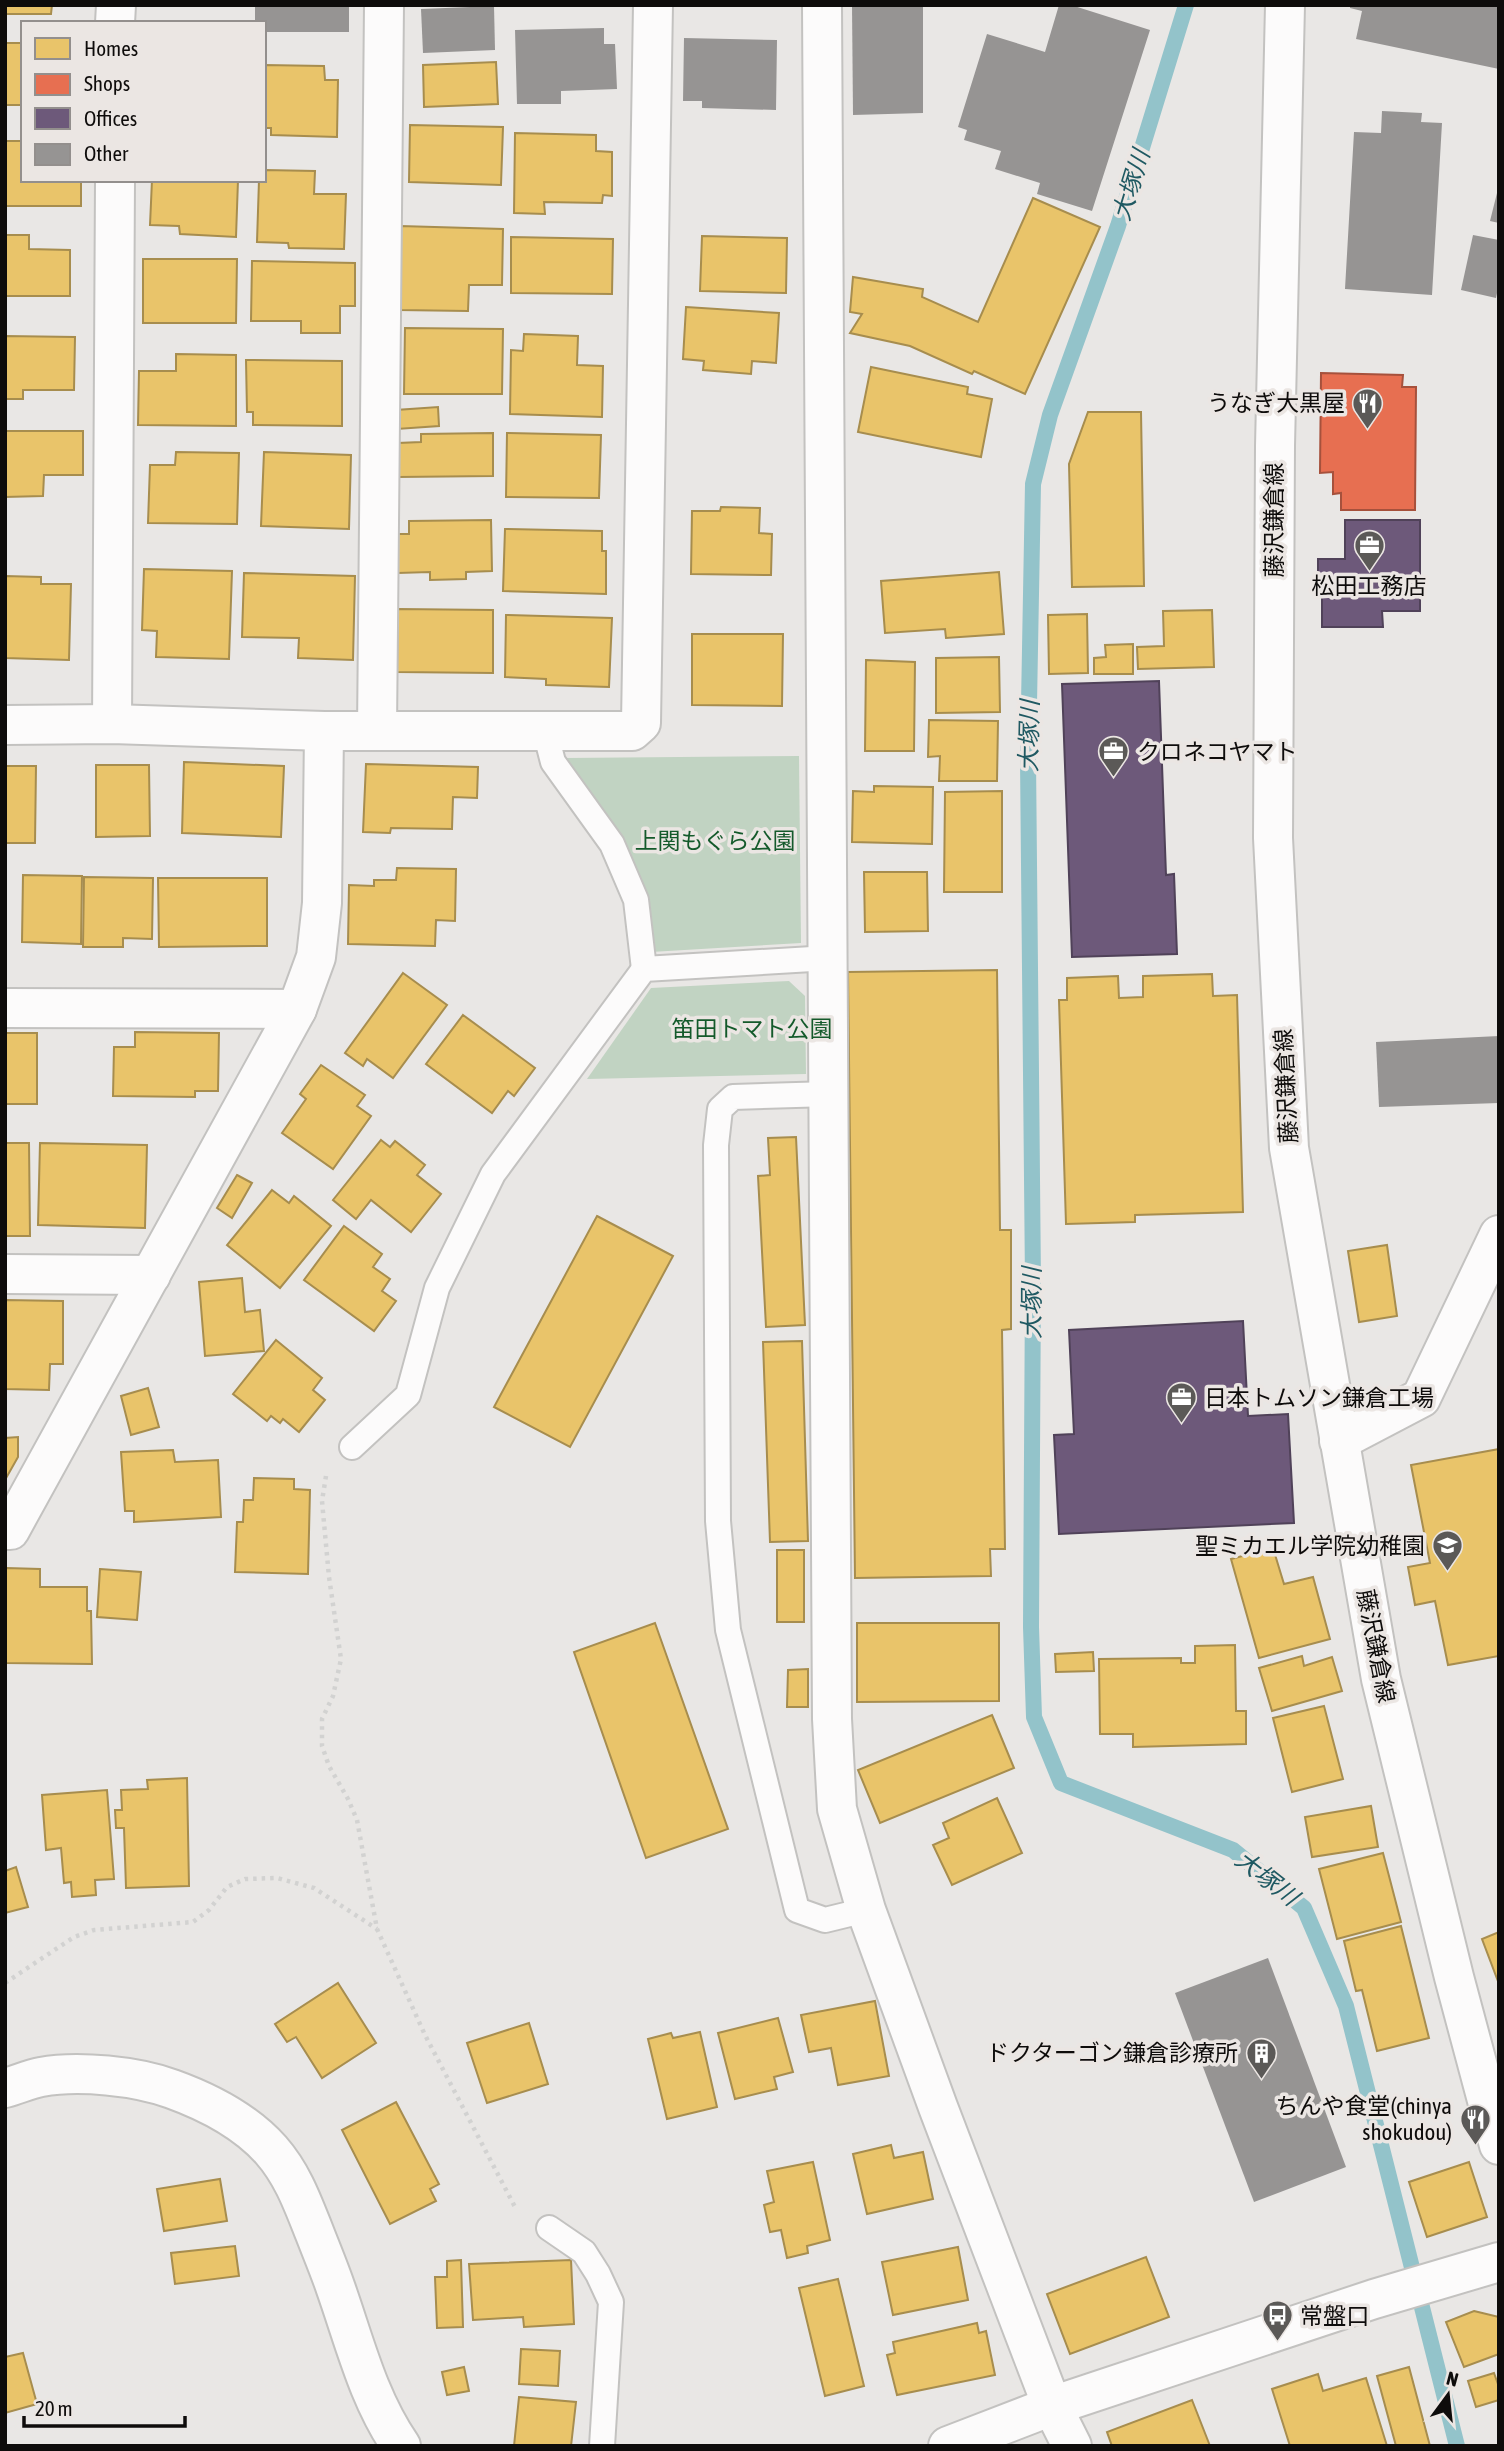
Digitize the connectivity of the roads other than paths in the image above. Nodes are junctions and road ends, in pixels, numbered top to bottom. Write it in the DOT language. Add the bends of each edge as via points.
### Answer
graph roads {
  1 [pos="384,5"];
  2 [pos="653,5"];
  3 [pos="822,5"];
  4 [pos="1285,5"];
  5 [pos="115,182"];
  6 [pos="112,724"];
  7 [pos="5,725"];
  8 [pos="377,730"];
  9 [pos="545,730"];
  10 [pos="324,731"];
  11 [pos="829,958"];
  12 [pos="643,970"];
  13 [pos="5,1008"];
  14 [pos="297,1009"];
  15 [pos="830,1094"];
  16 [pos="1499,1235"];
  17 [pos="5,1274"];
  18 [pos="151,1275"];
  19 [pos="1339,1441"];
  20 [pos="352,1447"];
  21 [pos="7,1532"];
  22 [pos="866,1910"];
  23 [pos="5,2088"];
  24 [pos="1499,2145"];
  25 [pos="549,2228"];
  26 [pos="1499,2262"];
  27 [pos="1052,2406"];
  28 [pos="401,2446"];
  29 [pos="601,2446"];
  30 [pos="948,2446"];
  31 [pos="1072,2446"];
  1 -- 8 [label="street"];
  2 -- 9 [label="street" via="641,723 632,731"];
  3 -- 11 [label="street"];
  4 -- 19 [label="street, 藤沢鎌倉線" via="1275,446 1273,838 1289,1148"];
  5 -- 6 [label="street"];
  6 -- 7 [label="street"];
  6 -- 10 [label="street"];
  8 -- 9 [label="street"];
  8 -- 10 [label="street"];
  9 -- 12 [label="lane" via="553,762 612,844 636,900"];
  10 -- 14 [label="street" via="320,916 316,957"];
  11 -- 12 [label="lane"];
  11 -- 15 [label="street"];
  12 -- 20 [label="lane" via="493,1174 437,1288 408,1395"];
  13 -- 14 [label="street"];
  14 -- 18 [label="street"];
  15 -- 22 [label="street" via="832,1719 837,1809"];
  15 -- 22 [label="lane" via="733,1097 720,1109 716,1145 718,1521 728,1630 797,1910 825,1920"];
  16 -- 19 [label="street" via="1420,1398"];
  17 -- 18 [label="street"];
  18 -- 21 [label="street"];
  19 -- 24 [label="street, 藤沢鎌倉線" via="1381,1679"];
  22 -- 27 [label="street"];
  23 -- 28 [label="street" via="42,2077 87,2075 158,2084 205,2101 270,2149 296,2186 361,2367 383,2420"];
  25 -- 29 [label="lane" via="584,2252 611,2302"];
  26 -- 27 [label="street"];
  27 -- 30 [label="street"];
  27 -- 31 [label="street"];
}
